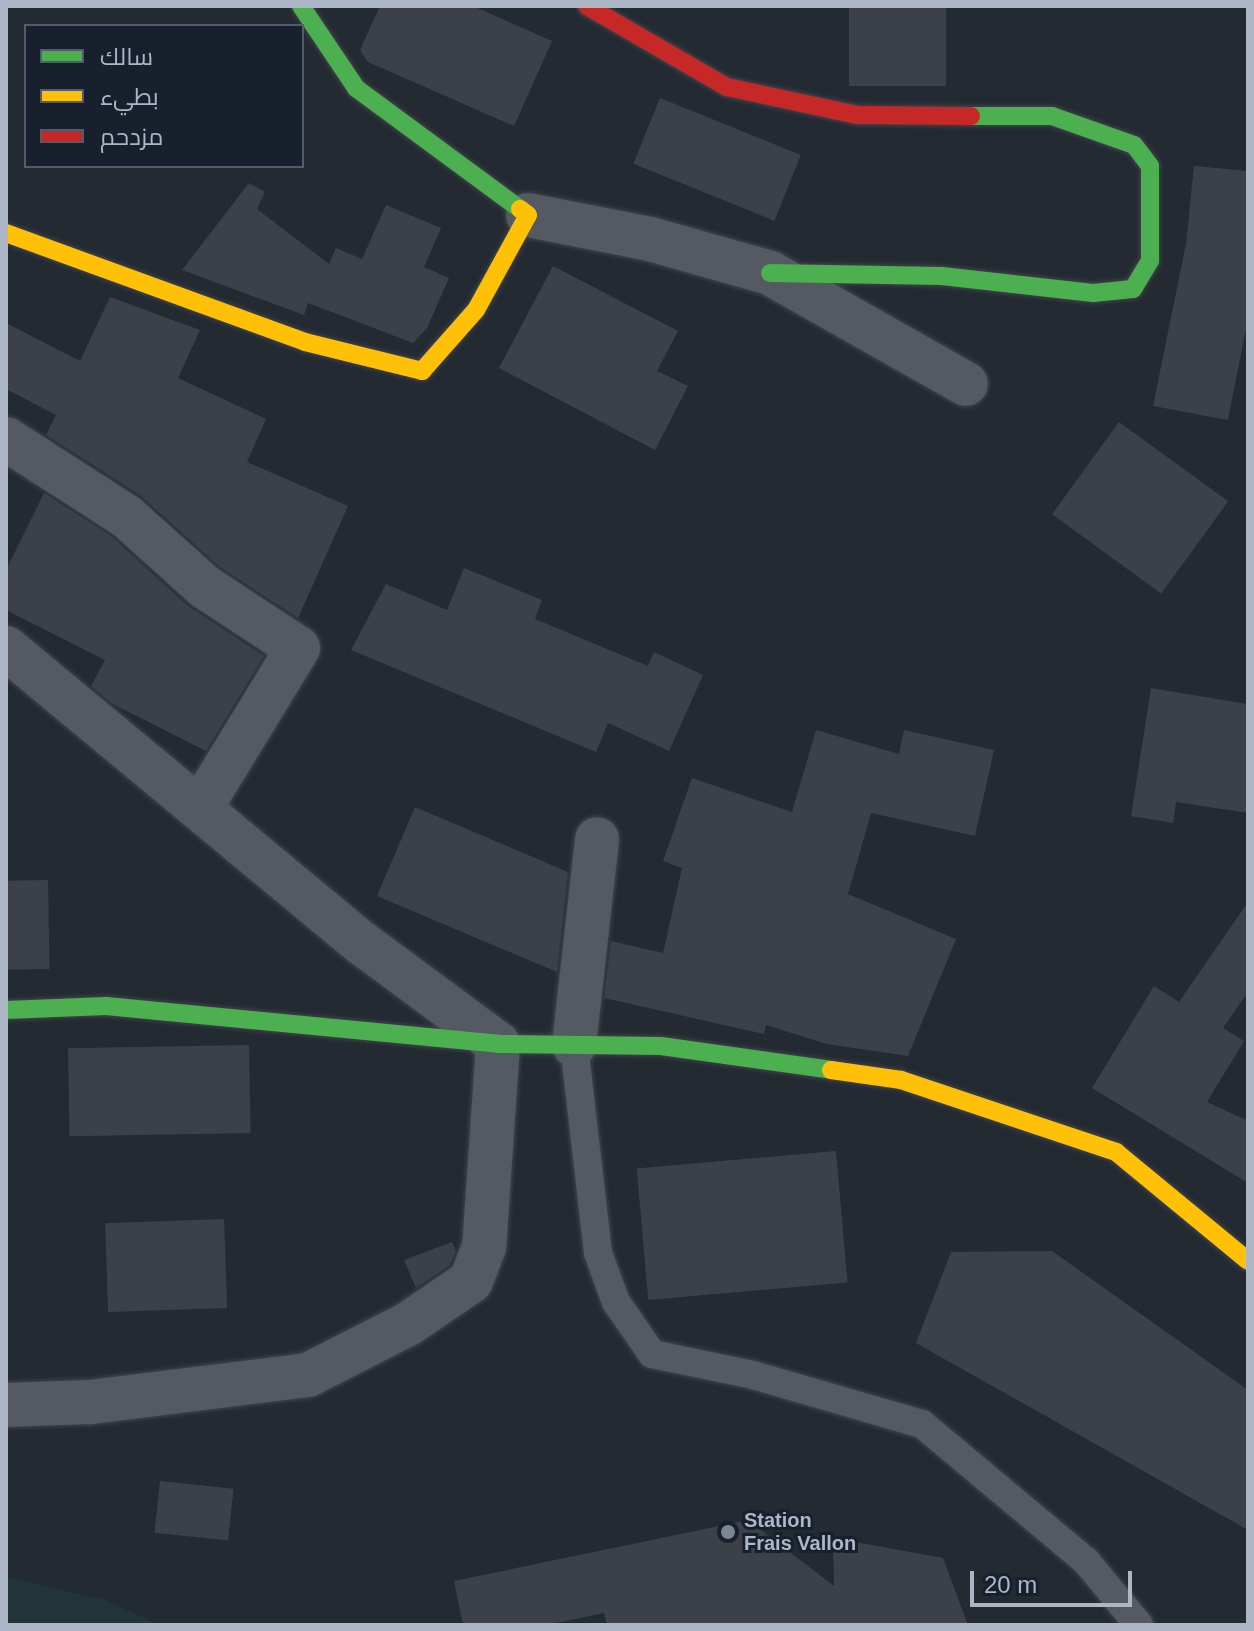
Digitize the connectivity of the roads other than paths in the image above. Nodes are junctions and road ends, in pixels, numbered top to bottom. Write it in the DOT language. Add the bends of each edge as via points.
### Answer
graph roads {
  1 [pos="301,6"];
  2 [pos="587,6"];
  3 [pos="528,215"];
  4 [pos="6,233"];
  5 [pos="770,273"];
  6 [pos="966,384"];
  7 [pos="6,439"];
  8 [pos="6,648"];
  9 [pos="201,807"];
  10 [pos="597,839"];
  11 [pos="6,1010"];
  12 [pos="498,1044"];
  13 [pos="574,1045"];
  14 [pos="1248,1261"];
  15 [pos="6,1405"];
  16 [pos="1139,1625"];
  1 -- 3 [label="street" via="356,88"];
  2 -- 5 [label="street" via="727,87 858,115 1052,116 1134,145 1150,166 1150,261 1133,289 1093,293 942,276"];
  3 -- 4 [label="street" via="476,310 422,371 305,342"];
  3 -- 5 [label="street" via="650,239"];
  5 -- 6 [label="street"];
  7 -- 9 [label="street" via="126,516 192,577 298,648"];
  8 -- 9 [label="street"];
  9 -- 12 [label="street" via="363,944"];
  10 -- 13 [label="street"];
  11 -- 12 [label="street" via="106,1006"];
  12 -- 13 [label="street"];
  12 -- 15 [label="street" via="484,1247 471,1281 408,1324 308,1375 90,1402"];
  13 -- 14 [label="street" via="661,1046 901,1080 1116,1152"];
  13 -- 16 [label="lane" via="598,1253 616,1302 652,1354 753,1375 922,1424 1086,1561"];
}
